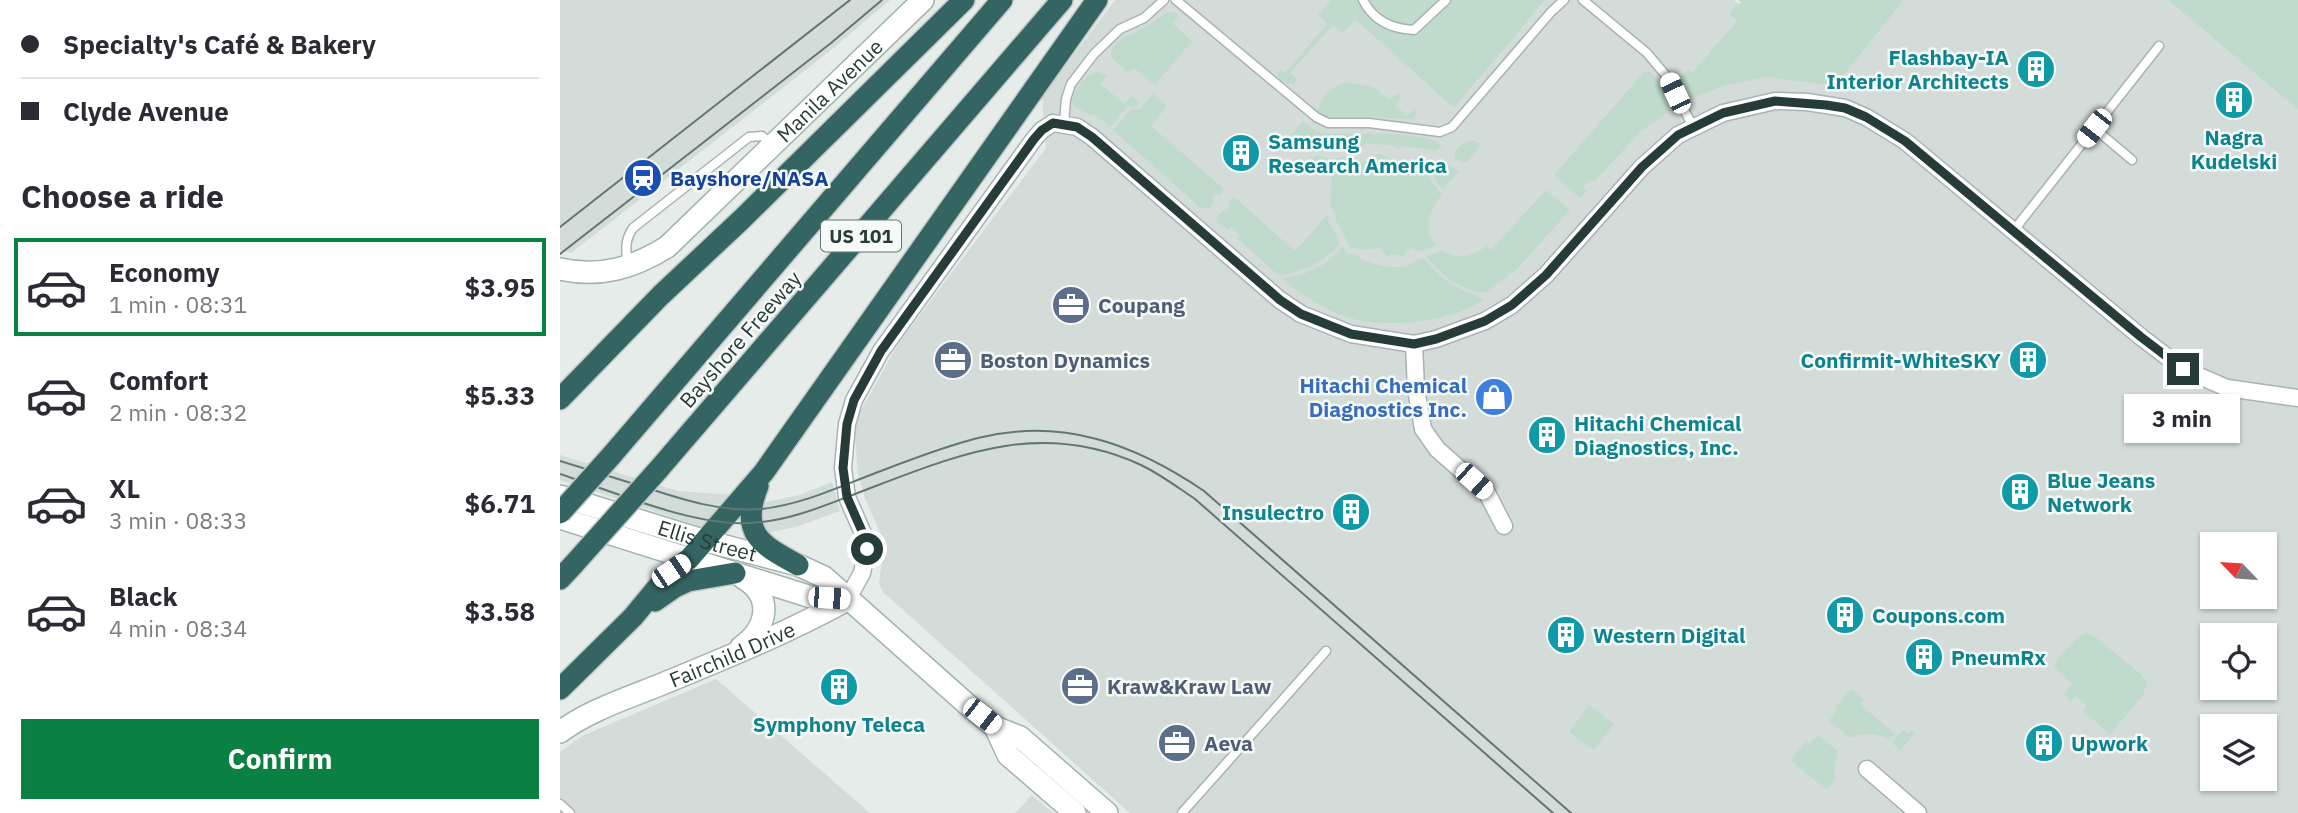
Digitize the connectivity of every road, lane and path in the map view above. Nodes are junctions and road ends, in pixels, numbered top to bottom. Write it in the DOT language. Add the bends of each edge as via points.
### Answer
graph roads {
  1 [pos="923,0"];
  2 [pos="964,0"];
  3 [pos="1002,0"];
  4 [pos="1062,0"];
  5 [pos="1097,0"];
  6 [pos="1164,0"];
  7 [pos="1176,0"];
  8 [pos="1363,0"];
  9 [pos="1446,0"];
  10 [pos="1564,0"];
  11 [pos="1583,0"];
  12 [pos="2159,46"];
  13 [pos="1064,123"];
  14 [pos="1693,127"];
  15 [pos="2094,128"];
  16 [pos="773,145"];
  17 [pos="2132,160"];
  18 [pos="2014,230"];
  19 [pos="629,267"];
  20 [pos="560,269"];
  21 [pos="1414,344"];
  22 [pos="2298,398"];
  23 [pos="560,399"];
  24 [pos="764,472"];
  25 [pos="560,496"];
  26 [pos="560,516"];
  27 [pos="1504,526"];
  28 [pos="706,541"];
  29 [pos="690,559"];
  30 [pos="798,565"];
  31 [pos="567,571"];
  32 [pos="735,573"];
  33 [pos="847,600"];
  34 [pos="634,617"];
  35 [pos="1326,651"];
  36 [pos="726,658"];
  37 [pos="560,690"];
  38 [pos="995,727"];
  39 [pos="560,732"];
  40 [pos="1867,769"];
  41 [pos="560,804"];
  42 [pos="570,813"];
  43 [pos="1075,813"];
  44 [pos="1107,813"];
  45 [pos="1182,813"];
  46 [pos="1918,813"];
  1 -- 16 [label="main road, Manila Avenue"];
  2 -- 23 [label="highway"];
  3 -- 26 [label="highway, Bayshore Freeway / US 101, bridge"];
  4 -- 31 [label="highway, Bayshore Freeway / US 101, bridge"];
  5 -- 24 [label="highway"];
  6 -- 13 [label="lane" via="1144,18 1120,29 1094,54 1071,83"];
  7 -- 10 [label="lane" via="1316,117 1328,123 1440,132 1452,127"];
  8 -- 9 [label="lane" via="1375,17 1414,30"];
  11 -- 14 [label="lane" via="1647,53 1668,78"];
  12 -- 15 [label="lane"];
  13 -- 21 [label="street" via="1092,137 1301,314 1351,334"];
  13 -- 33 [label="street" via="1053,123 1034,139 881,351 854,400 843,468 847,497 867,549 862,573"];
  14 -- 18 [label="street" via="1723,113 1775,101 1845,108 1905,141"];
  14 -- 21 [label="street" via="1642,167 1546,275 1512,305 1463,330"];
  15 -- 17 [label="lane"];
  15 -- 18 [label="lane"];
  16 -- 19 [label="main road, Manila Avenue" via="667,247"];
  16 -- 19 [label="lane" via="762,136 749,137 633,228 626,243"];
  18 -- 22 [label="street" via="2183,369 2227,388"];
  19 -- 20 [label="main road, Manila Avenue" via="591,273"];
  21 -- 27 [label="street" via="1423,429 1437,449 1487,493"];
  24 -- 28 [label="highway"];
  24 -- 30 [label="highway" via="752,499 751,523 766,548"];
  25 -- 28 [label="main road, Ellis Street"];
  26 -- 29 [label="main road, Ellis Street"];
  28 -- 29 [label="highway"];
  28 -- 30 [label="main road, Ellis Street"];
  29 -- 32 [label="main road, Ellis Street"];
  29 -- 34 [label="highway" via="671,571"];
  30 -- 33 [label="main road, Ellis Street" via="824,578"];
  32 -- 33 [label="main road, Ellis Street" via="811,597"];
  32 -- 34 [label="highway" via="688,581"];
  32 -- 36 [label="main road" via="758,590 765,613 755,634"];
  33 -- 36 [label="main road, Fairchild Drive"];
  33 -- 38 [label="main road, Ellis Street"];
  34 -- 37 [label="highway"];
  35 -- 45 [label="lane"];
  36 -- 39 [label="main road, Fairchild Drive" via="596,712"];
  38 -- 43 [label="main road, Ellis Street" via="1008,755"];
  38 -- 44 [label="main road, Ellis Street" via="1020,737"];
  40 -- 46 [label="street"];
  41 -- 42 [label="lane"];
}
